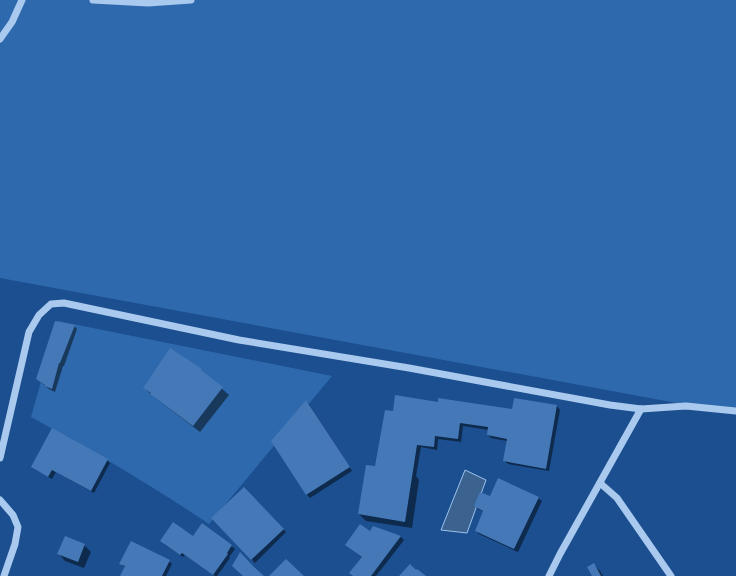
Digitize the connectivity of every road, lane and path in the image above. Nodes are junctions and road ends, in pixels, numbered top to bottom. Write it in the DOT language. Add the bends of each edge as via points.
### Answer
graph roads {
  1 [pos="22,0"];
  2 [pos="93,0"];
  3 [pos="191,0"];
  4 [pos="0,39"];
  5 [pos="641,409"];
  6 [pos="736,411"];
  7 [pos="0,458"];
  8 [pos="600,483"];
  9 [pos="0,500"];
  10 [pos="4,576"];
  11 [pos="549,576"];
  12 [pos="672,576"];
  1 -- 4 [label="street" via="12,22"];
  2 -- 3 [label="street" via="148,3"];
  5 -- 6 [label="street" via="686,406"];
  5 -- 7 [label="street" via="239,340 64,303 51,304 39,315 30,332"];
  5 -- 8 [label="street"];
  8 -- 11 [label="street"];
  8 -- 12 [label="street" via="617,498"];
  9 -- 10 [label="street" via="13,515 18,527"];
}
